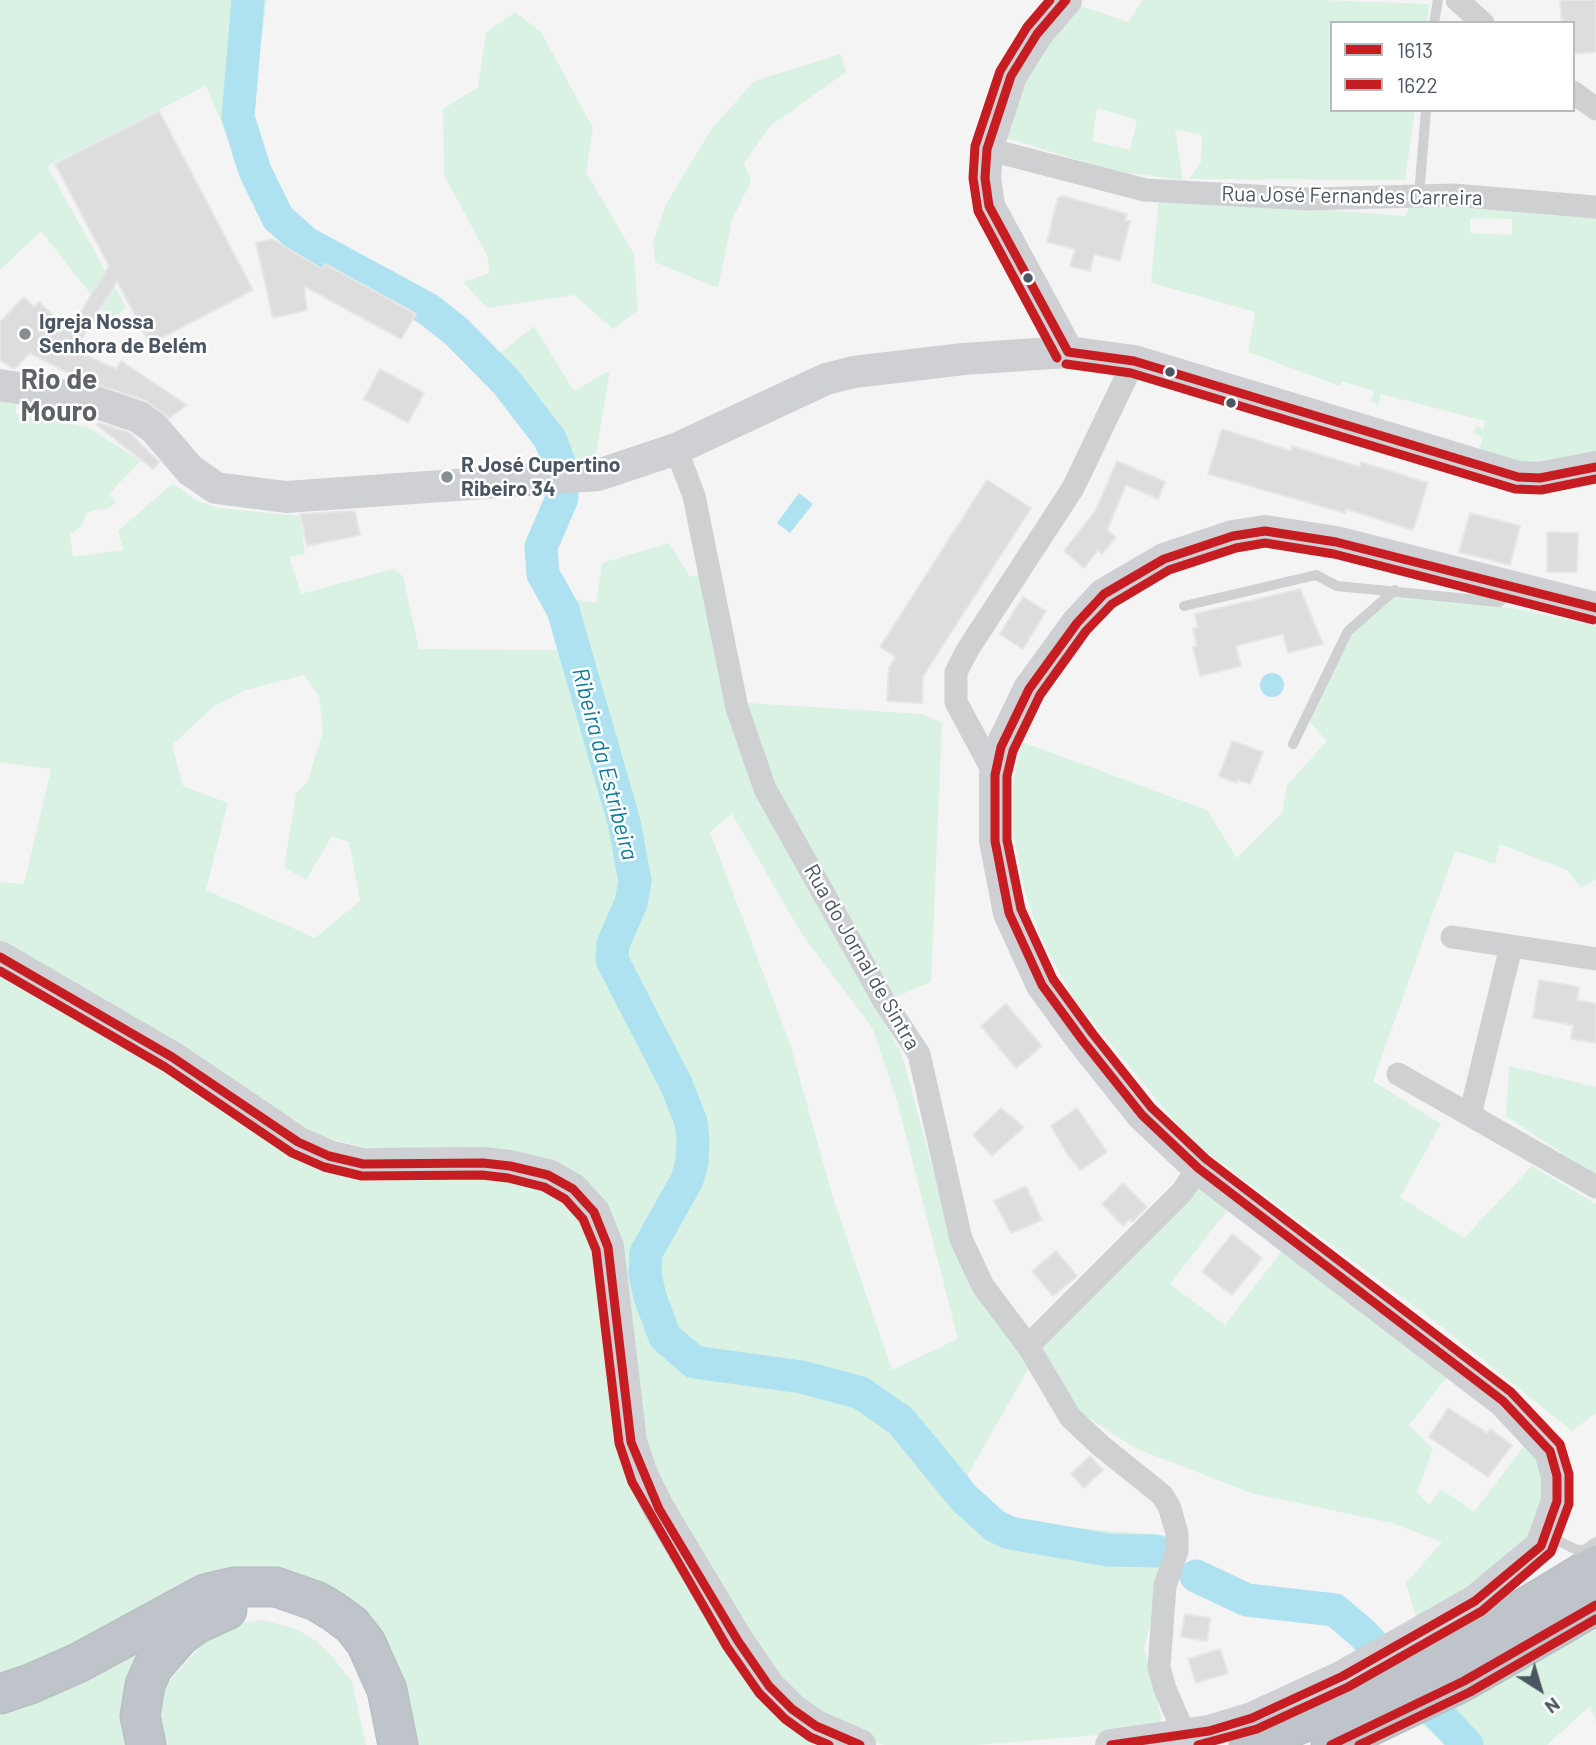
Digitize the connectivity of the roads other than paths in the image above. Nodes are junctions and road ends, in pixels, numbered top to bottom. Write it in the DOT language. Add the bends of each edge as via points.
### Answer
graph roads {
  1 [pos="1066,0"];
  2 [pos="1438,0"];
  3 [pos="1457,0"];
  4 [pos="1434,21"];
  5 [pos="1481,21"];
  6 [pos="1575,93"];
  7 [pos="1596,109"];
  8 [pos="1426,112"];
  9 [pos="987,149"];
  10 [pos="1419,196"];
  11 [pos="1596,207"];
  12 [pos="1068,352"];
  13 [pos="1134,361"];
  14 [pos="0,385"];
  15 [pos="676,449"];
  16 [pos="1596,467"];
  17 [pos="1395,590"];
  18 [pos="1514,590"];
  19 [pos="1184,606"];
  20 [pos="1596,608"];
  21 [pos="1293,744"];
  22 [pos="995,775"];
  23 [pos="1452,937"];
  24 [pos="1511,947"];
  25 [pos="0,957"];
  26 [pos="1596,959"];
  27 [pos="1398,1074"];
  28 [pos="1470,1115"];
  29 [pos="1198,1168"];
  30 [pos="1596,1187"];
  31 [pos="1028,1346"];
  32 [pos="1545,1535"];
  33 [pos="1596,1542"];
  34 [pos="1596,1565"];
  35 [pos="1596,1605"];
  36 [pos="1457,1667"];
  37 [pos="0,1693"];
  38 [pos="1356,1702"];
  39 [pos="1185,1735"];
  40 [pos="146,1745"];
  41 [pos="378,1745"];
  42 [pos="398,1745"];
  43 [pos="860,1745"];
  44 [pos="1111,1745"];
  45 [pos="1249,1745"];
  46 [pos="1331,1745"];
  1 -- 9 [label="street" via="1037,34 1012,76"];
  2 -- 4 [label="lane"];
  3 -- 5 [label="street"];
  6 -- 7 [label="street"];
  8 -- 10 [label="lane"];
  9 -- 10 [label="street, Rua José Fernandes Carreira" via="1145,190 1308,199"];
  9 -- 12 [label="street" via="989,206"];
  10 -- 11 [label="street, Rua José Fernandes Carreira"];
  12 -- 13 [label="street"];
  12 -- 15 [label="street" via="854,372 826,379"];
  13 -- 16 [label="street" via="1518,477 1540,478"];
  13 -- 22 [label="street" via="1073,488 956,672 956,702"];
  14 -- 15 [label="street" via="105,404 147,421 190,470 216,488 286,497 584,477"];
  15 -- 31 [label="street, Rua do Jornal de Sintra" via="694,496 737,708 765,789 884,1001 919,1054 961,1239 984,1286"];
  17 -- 18 [label="lane" via="1499,602"];
  17 -- 19 [label="lane" via="1337,586 1316,575"];
  17 -- 21 [label="lane" via="1348,631"];
  18 -- 20 [label="street"];
  18 -- 22 [label="street" via="1393,556 1287,533 1265,531 1203,544 1164,559 1104,594 1029,689 1001,747"];
  22 -- 29 [label="street" via="995,841 1001,884 1024,952 1042,985 1142,1115"];
  23 -- 24 [label="street"];
  24 -- 26 [label="street"];
  24 -- 28 [label="street"];
  25 -- 43 [label="street" via="172,1057 298,1142 329,1156 363,1164 510,1166 548,1175 573,1189 594,1212 608,1247 631,1442 659,1509 769,1686 816,1726"];
  27 -- 28 [label="street"];
  28 -- 30 [label="street"];
  29 -- 31 [label="street" via="1182,1192"];
  29 -- 32 [label="street" via="1503,1401 1550,1451 1555,1465 1557,1501"];
  31 -- 39 [label="street, Rua do Jornal de Sintra" via="1070,1417 1162,1495 1173,1517 1177,1551 1166,1586 1160,1667"];
  32 -- 33 [label="lane" via="1577,1550"];
  32 -- 38 [label="street" via="1529,1559 1475,1601 1411,1639"];
  34 -- 36 [label="highway"];
  35 -- 36 [label="highway"];
  36 -- 38 [label="highway"];
  37 -- 42 [label="highway" via="78,1662 205,1594 245,1586 276,1587 333,1611 366,1643 387,1690"];
  38 -- 39 [label="street" via="1252,1717"];
  38 -- 45 [label="highway"];
  38 -- 46 [label="highway"];
  39 -- 44 [label="street"];
  40 -- 41 [label="highway" via="140,1716 145,1685 158,1660 196,1624 236,1607 254,1605 296,1614 342,1646 367,1689"];
}
